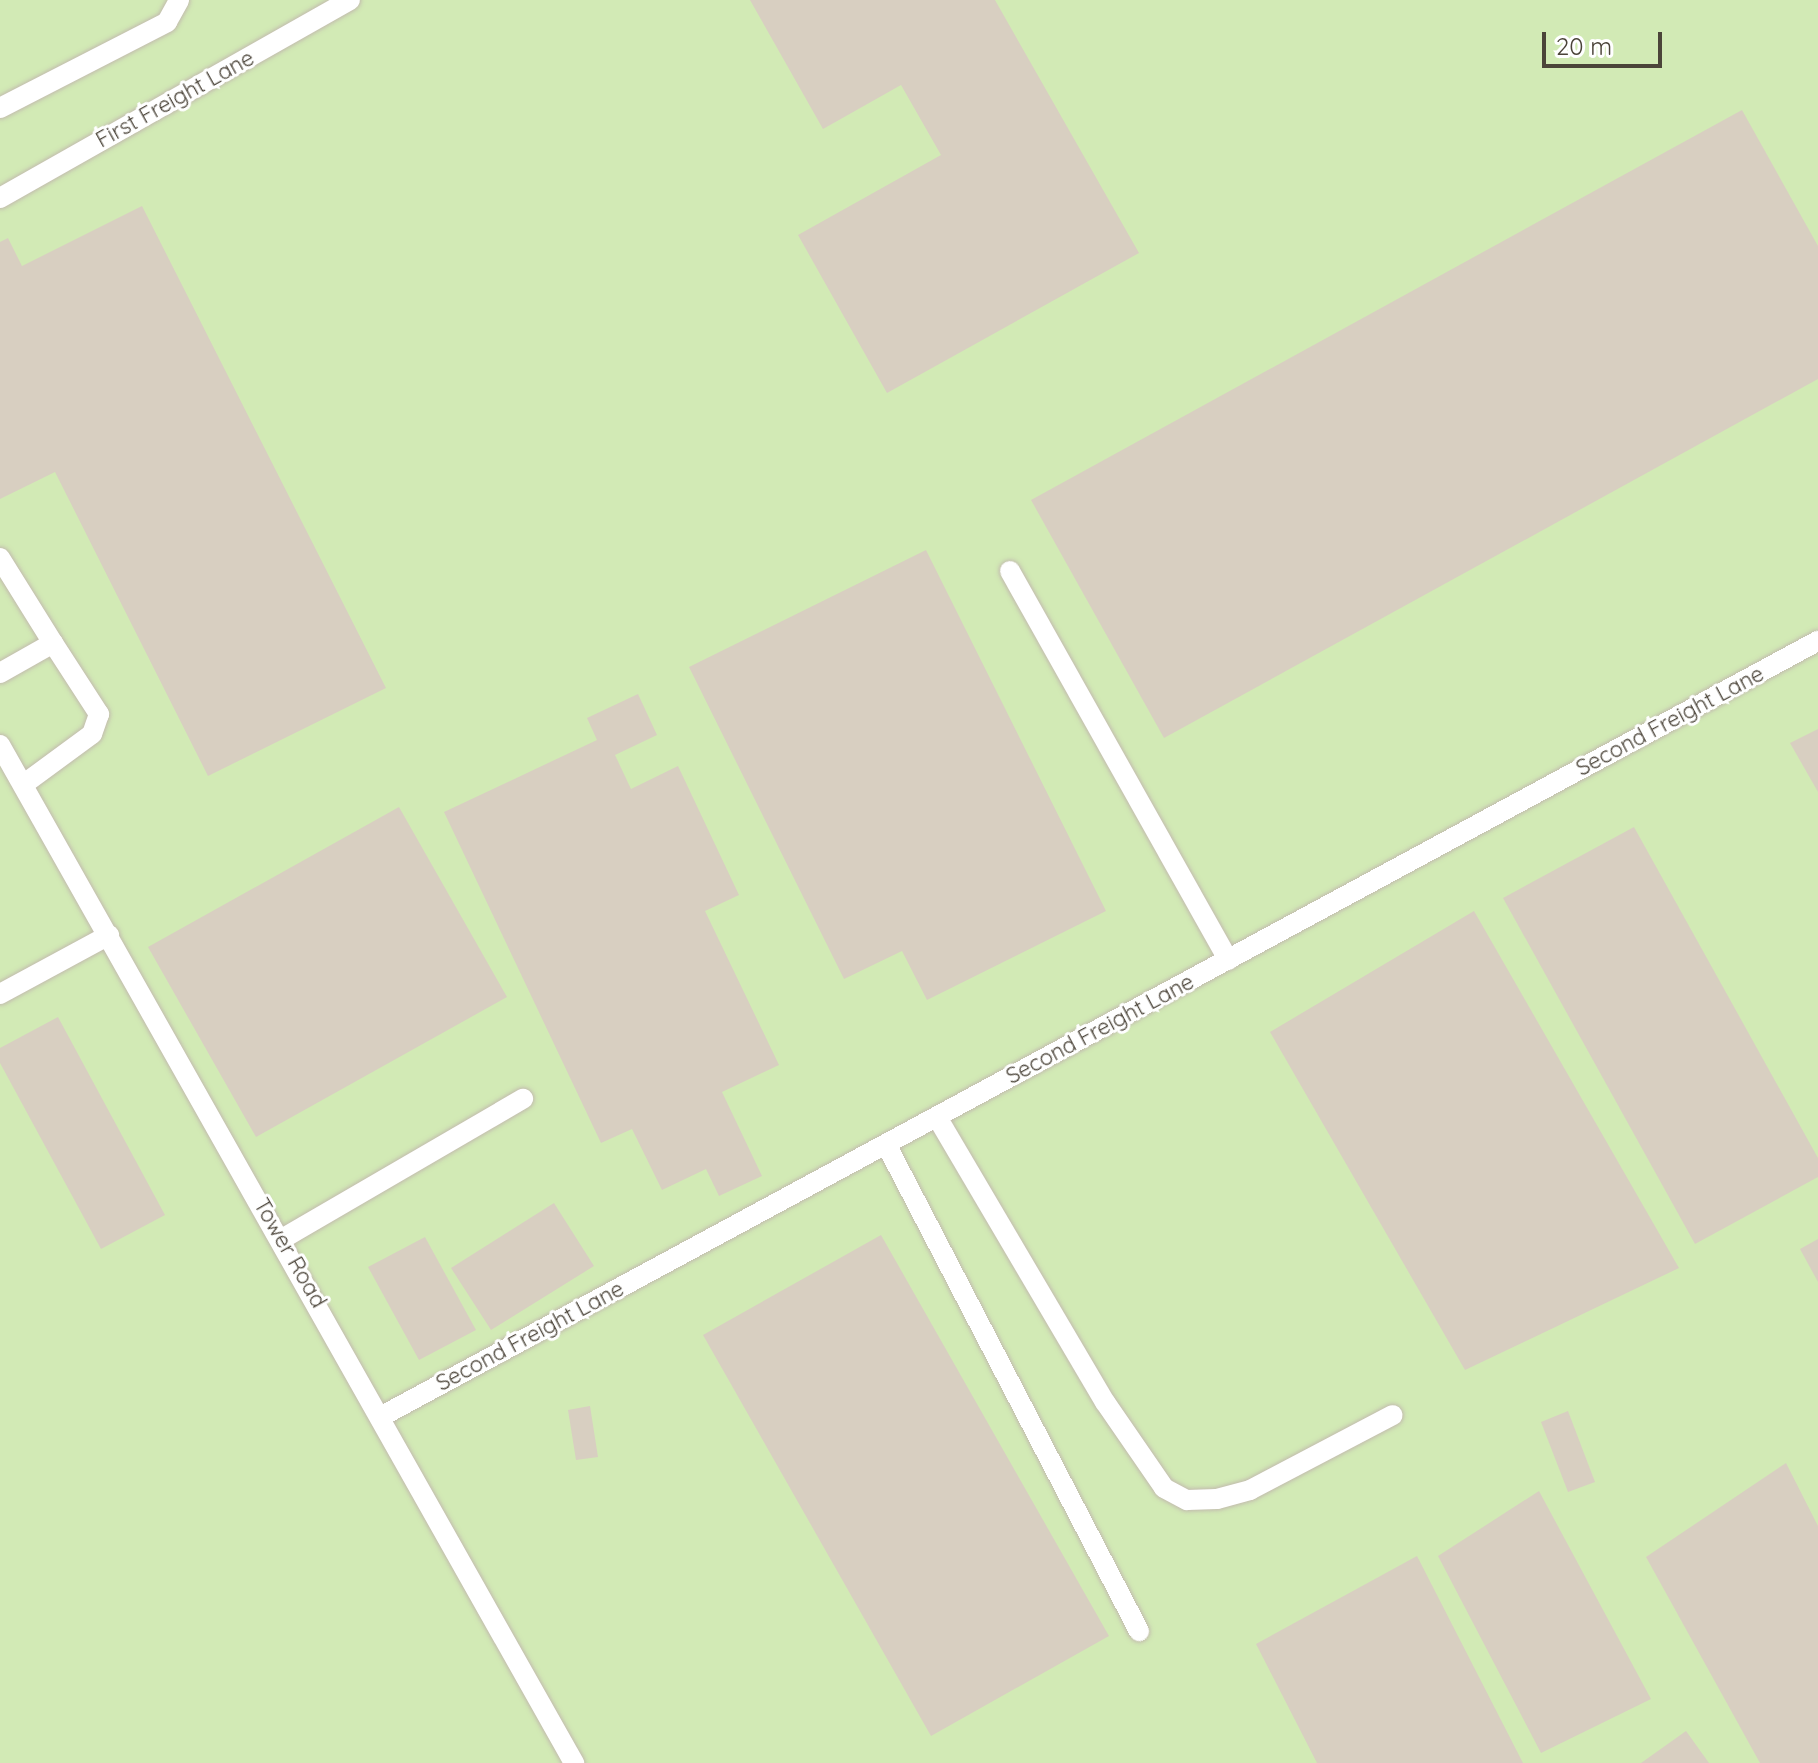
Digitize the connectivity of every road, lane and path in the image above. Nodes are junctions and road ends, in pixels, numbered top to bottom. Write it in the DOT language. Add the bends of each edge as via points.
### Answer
graph roads {
  1 [pos="179,0"];
  2 [pos="350,0"];
  3 [pos="0,108"];
  4 [pos="0,198"];
  5 [pos="0,558"];
  6 [pos="1010,571"];
  7 [pos="1818,641"];
  8 [pos="53,643"];
  9 [pos="0,673"];
  10 [pos="3,756"];
  11 [pos="24,784"];
  12 [pos="109,935"];
  13 [pos="1228,960"];
  14 [pos="0,994"];
  15 [pos="523,1099"];
  16 [pos="937,1117"];
  17 [pos="886,1144"];
  18 [pos="282,1239"];
  19 [pos="1393,1415"];
  20 [pos="382,1416"];
  21 [pos="1139,1631"];
  22 [pos="574,1763"];
  1 -- 3 [label="lane" via="167,22"];
  2 -- 4 [label="lane, First Freight Lane"];
  5 -- 8 [label="lane"];
  6 -- 13 [label="lane"];
  7 -- 13 [label="lane, Second Freight Lane"];
  8 -- 9 [label="lane"];
  8 -- 11 [label="lane" via="99,714 97,724 92,734"];
  10 -- 11 [label="lane, Tower Road"];
  11 -- 12 [label="lane, Tower Road"];
  12 -- 14 [label="lane"];
  12 -- 18 [label="lane, Tower Road"];
  13 -- 16 [label="lane, Second Freight Lane"];
  15 -- 18 [label="lane"];
  16 -- 17 [label="lane, Second Freight Lane"];
  16 -- 19 [label="lane" via="1105,1402 1164,1488 1187,1500 1250,1490"];
  17 -- 20 [label="lane, Second Freight Lane"];
  17 -- 21 [label="lane"];
  18 -- 20 [label="lane, Tower Road"];
  20 -- 22 [label="lane, Tower Road"];
}
